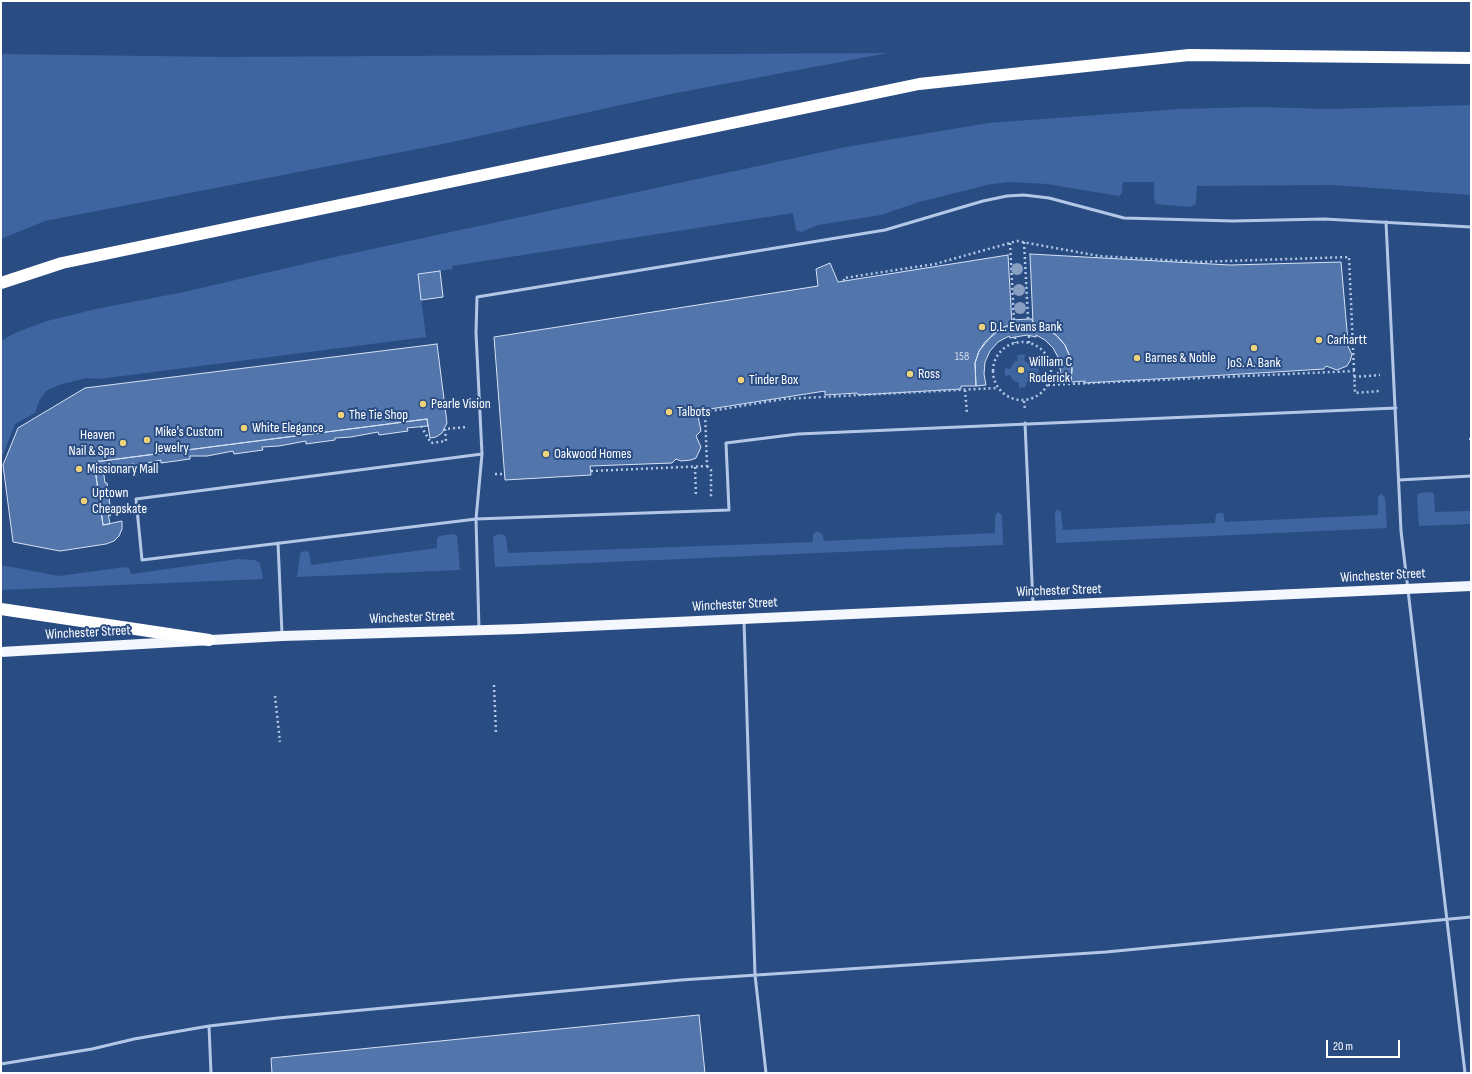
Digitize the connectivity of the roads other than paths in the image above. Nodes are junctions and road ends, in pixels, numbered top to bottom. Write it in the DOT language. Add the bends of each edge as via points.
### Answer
graph roads {
  1 [pos="1471,58"];
  2 [pos="1386,222"];
  3 [pos="1471,227"];
  4 [pos="1,283"];
  5 [pos="1396,408"];
  6 [pos="1025,423"];
  7 [pos="482,454"];
  8 [pos="1471,476"];
  9 [pos="1399,480"];
  10 [pos="476,519"];
  11 [pos="278,543"];
  12 [pos="1471,586"];
  13 [pos="1408,589"];
  14 [pos="1034,606"];
  15 [pos="1,609"];
  16 [pos="744,619"];
  17 [pos="479,631"];
  18 [pos="282,636"];
  19 [pos="209,640"];
  20 [pos="1,652"];
  21 [pos="1471,916"];
  22 [pos="1447,919"];
  23 [pos="755,975"];
  24 [pos="209,1026"];
  25 [pos="1,1064"];
  26 [pos="211,1073"];
  27 [pos="766,1073"];
  28 [pos="1465,1073"];
  1 -- 4 [label="highway" via="1189,54 919,84 62,263"];
  2 -- 3 [label="lane"];
  2 -- 5 [label="lane"];
  2 -- 7 [label="lane" via="1324,219 1233,221 1124,218 1049,198 1007,196 885,230 476,297"];
  5 -- 6 [label="lane"];
  5 -- 9 [label="lane"];
  6 -- 10 [label="lane" via="798,434 726,443 729,510"];
  6 -- 14 [label="lane"];
  7 -- 10 [label="lane"];
  7 -- 11 [label="lane" via="136,499 142,560"];
  8 -- 9 [label="lane"];
  9 -- 13 [label="lane" via="1401,531"];
  10 -- 11 [label="lane"];
  10 -- 17 [label="lane"];
  11 -- 18 [label="lane"];
  12 -- 13 [label="main road, Winchester Street"];
  13 -- 14 [label="main road, Winchester Street"];
  13 -- 22 [label="lane"];
  14 -- 16 [label="main road, Winchester Street"];
  15 -- 19 [label="highway"];
  16 -- 17 [label="main road, Winchester Street"];
  16 -- 23 [label="lane"];
  17 -- 18 [label="main road, Winchester Street"];
  18 -- 19 [label="main road, Winchester Street"];
  19 -- 20 [label="main road, Winchester Street"];
  21 -- 22 [label="lane"];
  22 -- 23 [label="lane" via="1106,952"];
  22 -- 28 [label="lane"];
  23 -- 24 [label="lane" via="666,981"];
  23 -- 27 [label="lane"];
  24 -- 25 [label="lane"];
  24 -- 26 [label="lane"];
}
